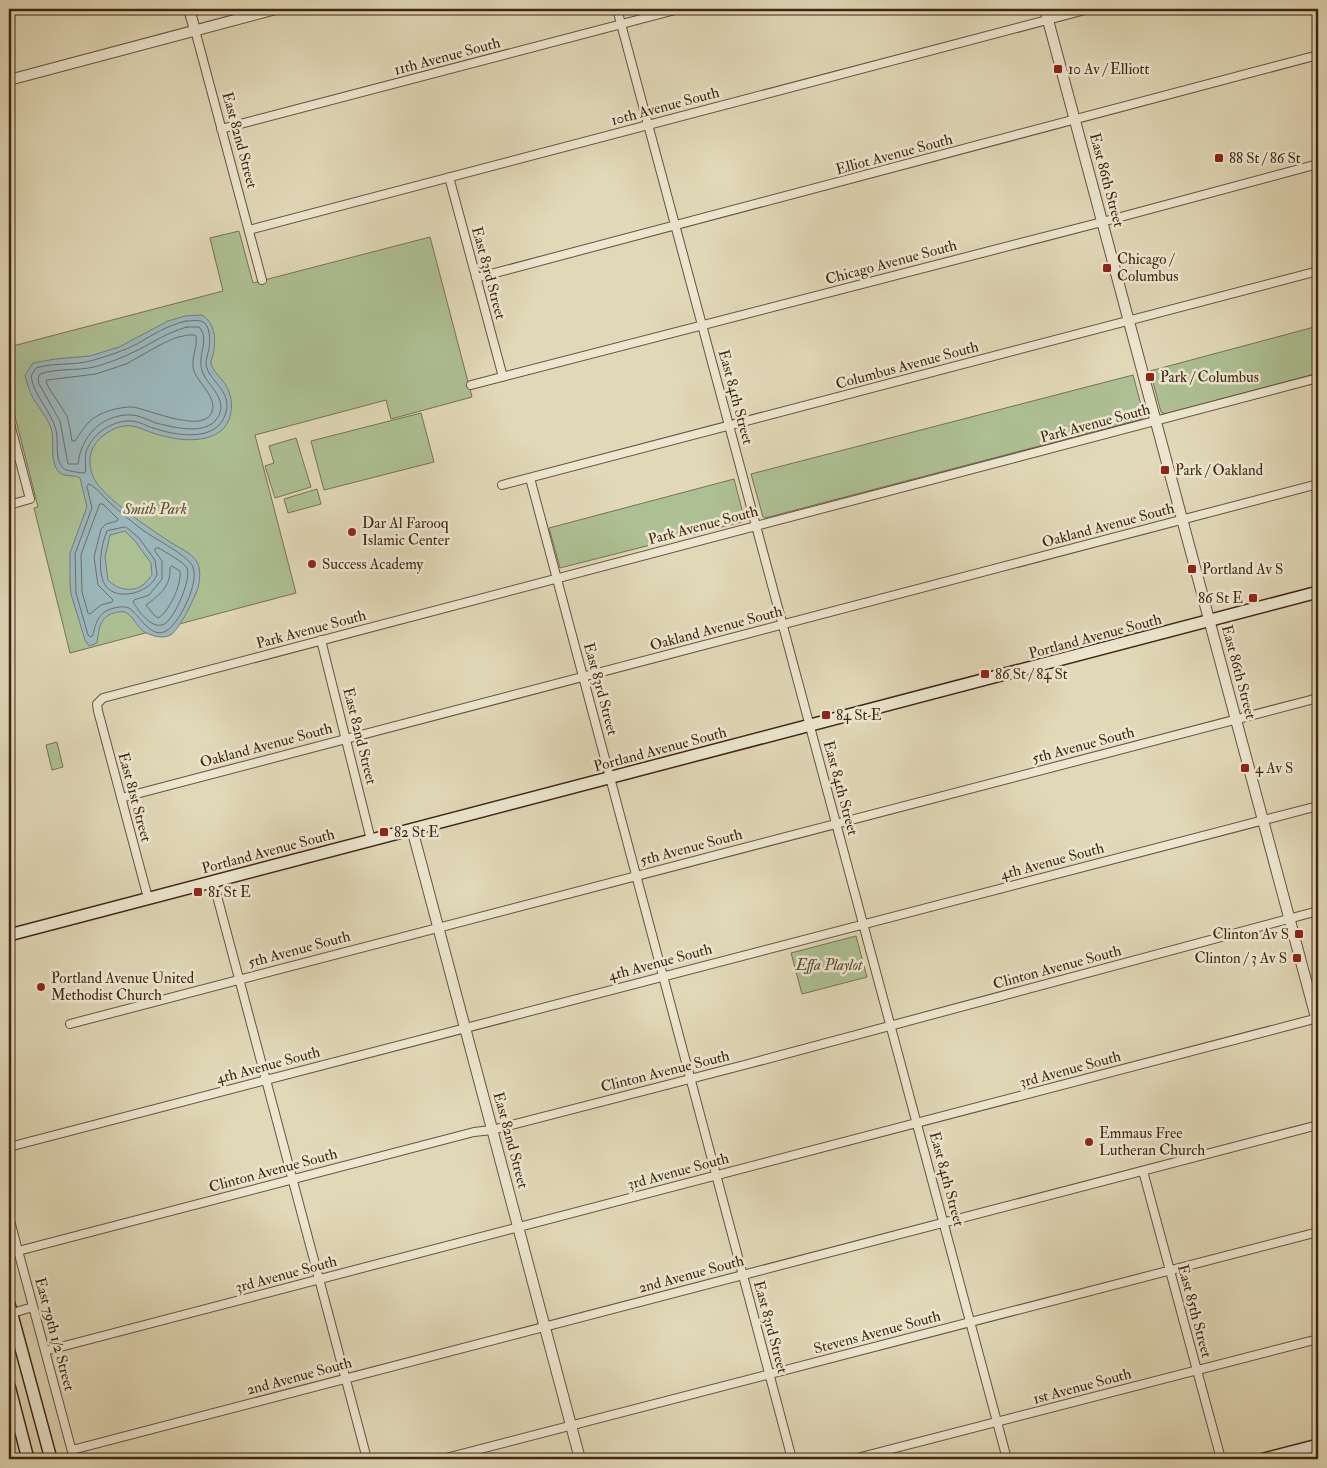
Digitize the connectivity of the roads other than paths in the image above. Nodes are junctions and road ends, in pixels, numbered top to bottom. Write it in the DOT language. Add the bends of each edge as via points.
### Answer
graph roads {
  1 [pos="189,9"];
  2 [pos="276,9"];
  3 [pos="617,9"];
  4 [pos="679,9"];
  5 [pos="1045,9"];
  6 [pos="1089,9"];
  7 [pos="1048,20"];
  8 [pos="622,24"];
  9 [pos="194,30"];
  10 [pos="1318,55"];
  11 [pos="9,80"];
  12 [pos="1075,120"];
  13 [pos="648,124"];
  14 [pos="222,129"];
  15 [pos="1318,164"];
  16 [pos="449,177"];
  17 [pos="1102,222"];
  18 [pos="676,225"];
  19 [pos="249,230"];
  20 [pos="1318,271"];
  21 [pos="476,278"];
  22 [pos="262,280"];
  23 [pos="1129,322"];
  24 [pos="703,326"];
  25 [pos="503,377"];
  26 [pos="1318,378"];
  27 [pos="471,386"];
  28 [pos="9,420"];
  29 [pos="1156,421"];
  30 [pos="730,425"];
  31 [pos="530,478"];
  32 [pos="1318,484"];
  33 [pos="502,485"];
  34 [pos="9,505"];
  35 [pos="1183,520"];
  36 [pos="756,526"];
  37 [pos="557,578"];
  38 [pos="1318,592"];
  39 [pos="1210,621"];
  40 [pos="783,625"];
  41 [pos="321,640"];
  42 [pos="584,678"];
  43 [pos="1318,698"];
  44 [pos="97,704"];
  45 [pos="1236,720"];
  46 [pos="810,725"];
  47 [pos="345,739"];
  48 [pos="610,778"];
  49 [pos="121,798"];
  50 [pos="1318,806"];
  51 [pos="1264,820"];
  52 [pos="837,823"];
  53 [pos="412,829"];
  54 [pos="372,840"];
  55 [pos="636,876"];
  56 [pos="213,881"];
  57 [pos="148,898"];
  58 [pos="1318,911"];
  59 [pos="1290,918"];
  60 [pos="864,924"];
  61 [pos="438,927"];
  62 [pos="9,935"];
  63 [pos="663,976"];
  64 [pos="239,979"];
  65 [pos="1318,1020"];
  66 [pos="70,1024"];
  67 [pos="891,1025"];
  68 [pos="465,1027"];
  69 [pos="690,1078"];
  70 [pos="266,1080"];
  71 [pos="917,1123"];
  72 [pos="1318,1125"];
  73 [pos="492,1130"];
  74 [pos="9,1148"];
  75 [pos="1143,1171"];
  76 [pos="716,1175"];
  77 [pos="293,1179"];
  78 [pos="9,1217"];
  79 [pos="944,1222"];
  80 [pos="518,1227"];
  81 [pos="1318,1232"];
  82 [pos="18,1251"];
  83 [pos="1170,1270"];
  84 [pos="743,1274"];
  85 [pos="319,1279"];
  86 [pos="33,1307"];
  87 [pos="10,1311"];
  88 [pos="970,1322"];
  89 [pos="545,1326"];
  90 [pos="1318,1339"];
  91 [pos="45,1351"];
  92 [pos="1197,1370"];
  93 [pos="769,1374"];
  94 [pos="345,1378"];
  95 [pos="9,1386"];
  96 [pos="997,1422"];
  97 [pos="572,1425"];
  98 [pos="1318,1445"];
  99 [pos="72,1450"];
  100 [pos="51,1458"];
  101 [pos="28,1459"];
  102 [pos="39,1459"];
  103 [pos="74,1459"];
  104 [pos="367,1459"];
  105 [pos="442,1459"];
  106 [pos="580,1459"];
  107 [pos="792,1459"];
  108 [pos="853,1459"];
  109 [pos="1007,1459"];
  110 [pos="1221,1459"];
  111 [pos="1264,1459"];
  1 -- 9 [label="street, East 82nd Street"];
  2 -- 9 [label="street"];
  3 -- 8 [label="street, East 84th Street"];
  4 -- 8 [label="street, 11th Avenue South"];
  5 -- 7 [label="street, East 86th Street"];
  6 -- 7 [label="street, 10th Avenue South"];
  7 -- 12 [label="street, East 86th Street"];
  7 -- 13 [label="street, 10th Avenue South"];
  8 -- 13 [label="street, East 84th Street"];
  8 -- 14 [label="street, 11th Avenue South"];
  9 -- 11 [label="street"];
  9 -- 14 [label="street, East 82nd Street"];
  10 -- 12 [label="street, Elliot Avenue South"];
  12 -- 17 [label="street, East 86th Street"];
  12 -- 18 [label="street, Elliot Avenue South"];
  13 -- 16 [label="street, 10th Avenue South"];
  13 -- 18 [label="street, East 84th Street"];
  14 -- 19 [label="street, East 82nd Street"];
  15 -- 17 [label="street, Chicago Avenue South"];
  16 -- 19 [label="street, 10th Avenue South"];
  16 -- 21 [label="street, East 83rd Street"];
  17 -- 23 [label="street, East 86th Street"];
  17 -- 24 [label="street, Chicago Avenue South"];
  18 -- 21 [label="street, Elliot Avenue South"];
  18 -- 24 [label="street, East 84th Street"];
  19 -- 22 [label="street, East 82nd Street"];
  20 -- 23 [label="street, Columbus Avenue South"];
  21 -- 25 [label="street, East 83rd Street"];
  23 -- 29 [label="street, East 86th Street"];
  23 -- 30 [label="street, Columbus Avenue South"];
  24 -- 25 [label="street, Chicago Avenue South"];
  24 -- 30 [label="street, East 84th Street"];
  25 -- 27 [label="street, Chicago Avenue South"];
  26 -- 29 [label="street, Park Avenue South"];
  28 -- 34 [label="street" via="30,499"];
  29 -- 35 [label="street, East 86th Street"];
  29 -- 36 [label="street, Park Avenue South"];
  30 -- 31 [label="street, Columbus Avenue South"];
  30 -- 36 [label="street, East 84th Street"];
  31 -- 33 [label="street, Columbus Avenue South"];
  31 -- 37 [label="street, East 83rd Street"];
  32 -- 35 [label="street, Oakland Avenue South"];
  35 -- 39 [label="street, East 86th Street"];
  35 -- 40 [label="street, Oakland Avenue South"];
  36 -- 37 [label="street, Park Avenue South"];
  36 -- 40 [label="street, East 84th Street"];
  37 -- 41 [label="street, Park Avenue South"];
  37 -- 42 [label="street, East 83rd Street"];
  38 -- 39 [label="main road, Portland Avenue South"];
  39 -- 45 [label="street, East 86th Street"];
  39 -- 46 [label="main road, Portland Avenue South"];
  40 -- 42 [label="street, Oakland Avenue South"];
  40 -- 46 [label="street, East 84th Street"];
  41 -- 44 [label="street, Park Avenue South" via="108,696"];
  41 -- 47 [label="street, East 82nd Street"];
  42 -- 47 [label="street, Oakland Avenue South"];
  42 -- 48 [label="street, East 83rd Street"];
  43 -- 45 [label="street, 5th Avenue South"];
  44 -- 49 [label="street, East 81st Street"];
  45 -- 51 [label="street, East 86th Street"];
  45 -- 52 [label="street, 5th Avenue South"];
  46 -- 48 [label="main road, Portland Avenue South"];
  46 -- 52 [label="street, East 84th Street"];
  47 -- 49 [label="street, Oakland Avenue South"];
  47 -- 54 [label="street, East 82nd Street"];
  48 -- 53 [label="main road, Portland Avenue South"];
  48 -- 55 [label="street, East 83rd Street"];
  49 -- 57 [label="street, East 81st Street"];
  50 -- 51 [label="street, 4th Avenue South"];
  51 -- 59 [label="street, East 86th Street"];
  51 -- 60 [label="street, 4th Avenue South"];
  52 -- 55 [label="street, 5th Avenue South"];
  52 -- 60 [label="street, East 84th Street"];
  53 -- 54 [label="main road, Portland Avenue South"];
  53 -- 61 [label="street, East 82nd Street"];
  54 -- 56 [label="main road, Portland Avenue South"];
  55 -- 61 [label="street, 5th Avenue South"];
  55 -- 63 [label="street, East 83rd Street"];
  56 -- 57 [label="main road, Portland Avenue South"];
  56 -- 64 [label="street"];
  57 -- 62 [label="main road, Portland Avenue South"];
  58 -- 59 [label="street, Clinton Avenue South"];
  59 -- 65 [label="street, East 86th Street"];
  59 -- 67 [label="street, Clinton Avenue South"];
  60 -- 63 [label="street, 4th Avenue South"];
  60 -- 67 [label="street, East 84th Street"];
  61 -- 64 [label="street, 5th Avenue South"];
  61 -- 68 [label="street, East 82nd Street"];
  63 -- 68 [label="street, 4th Avenue South"];
  63 -- 69 [label="street, East 83rd Street"];
  64 -- 66 [label="street, 5th Avenue South"];
  64 -- 70 [label="street"];
  65 -- 71 [label="street, 3rd Avenue South"];
  67 -- 69 [label="street, Clinton Avenue South"];
  67 -- 71 [label="street, East 84th Street"];
  68 -- 70 [label="street, 4th Avenue South"];
  68 -- 73 [label="street, East 82nd Street"];
  69 -- 73 [label="street, Clinton Avenue South"];
  69 -- 76 [label="street, East 83rd Street"];
  70 -- 74 [label="street, 4th Avenue South"];
  70 -- 77 [label="street"];
  71 -- 76 [label="street, 3rd Avenue South"];
  71 -- 79 [label="street, East 84th Street"];
  72 -- 75 [label="street, 2nd Avenue South"];
  73 -- 77 [label="street, Clinton Avenue South"];
  73 -- 80 [label="street, East 82nd Street"];
  75 -- 79 [label="street, 2nd Avenue South"];
  75 -- 83 [label="street, East 85th Street"];
  76 -- 80 [label="street, 3rd Avenue South"];
  76 -- 84 [label="street, East 83rd Street"];
  77 -- 82 [label="street, Clinton Avenue South"];
  77 -- 85 [label="street"];
  78 -- 82 [label="street, East 79th 1/2 Street"];
  79 -- 84 [label="street, 2nd Avenue South"];
  79 -- 88 [label="street, East 84th Street"];
  80 -- 85 [label="street, 3rd Avenue South"];
  80 -- 89 [label="street, East 82nd Street"];
  81 -- 83 [label="street, Stevens Avenue South"];
  82 -- 86 [label="street, East 79th 1/2 Street"];
  83 -- 88 [label="street, Stevens Avenue South"];
  83 -- 92 [label="street, East 85th Street"];
  84 -- 89 [label="street, 2nd Avenue South"];
  84 -- 93 [label="street, East 83rd Street"];
  85 -- 91 [label="street, 3rd Avenue South"];
  85 -- 94 [label="street"];
  86 -- 87 [label="street"];
  86 -- 91 [label="street, East 79th 1/2 Street"];
  87 -- 100 [label="main road"];
  88 -- 93 [label="street, Stevens Avenue South"];
  88 -- 96 [label="street, East 84th Street"];
  89 -- 94 [label="street, 2nd Avenue South"];
  89 -- 97 [label="street, East 82nd Street"];
  90 -- 92 [label="street, 1st Avenue South"];
  91 -- 99 [label="street, East 79th 1/2 Street"];
  92 -- 96 [label="street, 1st Avenue South"];
  92 -- 110 [label="street, East 85th Street"];
  93 -- 97 [label="street, Stevens Avenue South"];
  93 -- 107 [label="street, East 83rd Street"];
  94 -- 99 [label="street, 2nd Avenue South"];
  94 -- 104 [label="street"];
  95 -- 101 [label="main road"];
  96 -- 108 [label="street, 1st Avenue South"];
  96 -- 109 [label="street, East 84th Street"];
  97 -- 105 [label="street, Stevens Avenue South"];
  97 -- 106 [label="street, East 82nd Street"];
  98 -- 111 [label="main road"];
  99 -- 103 [label="street, East 79th 1/2 Street"];
  100 -- 102 [label="street"];
}
